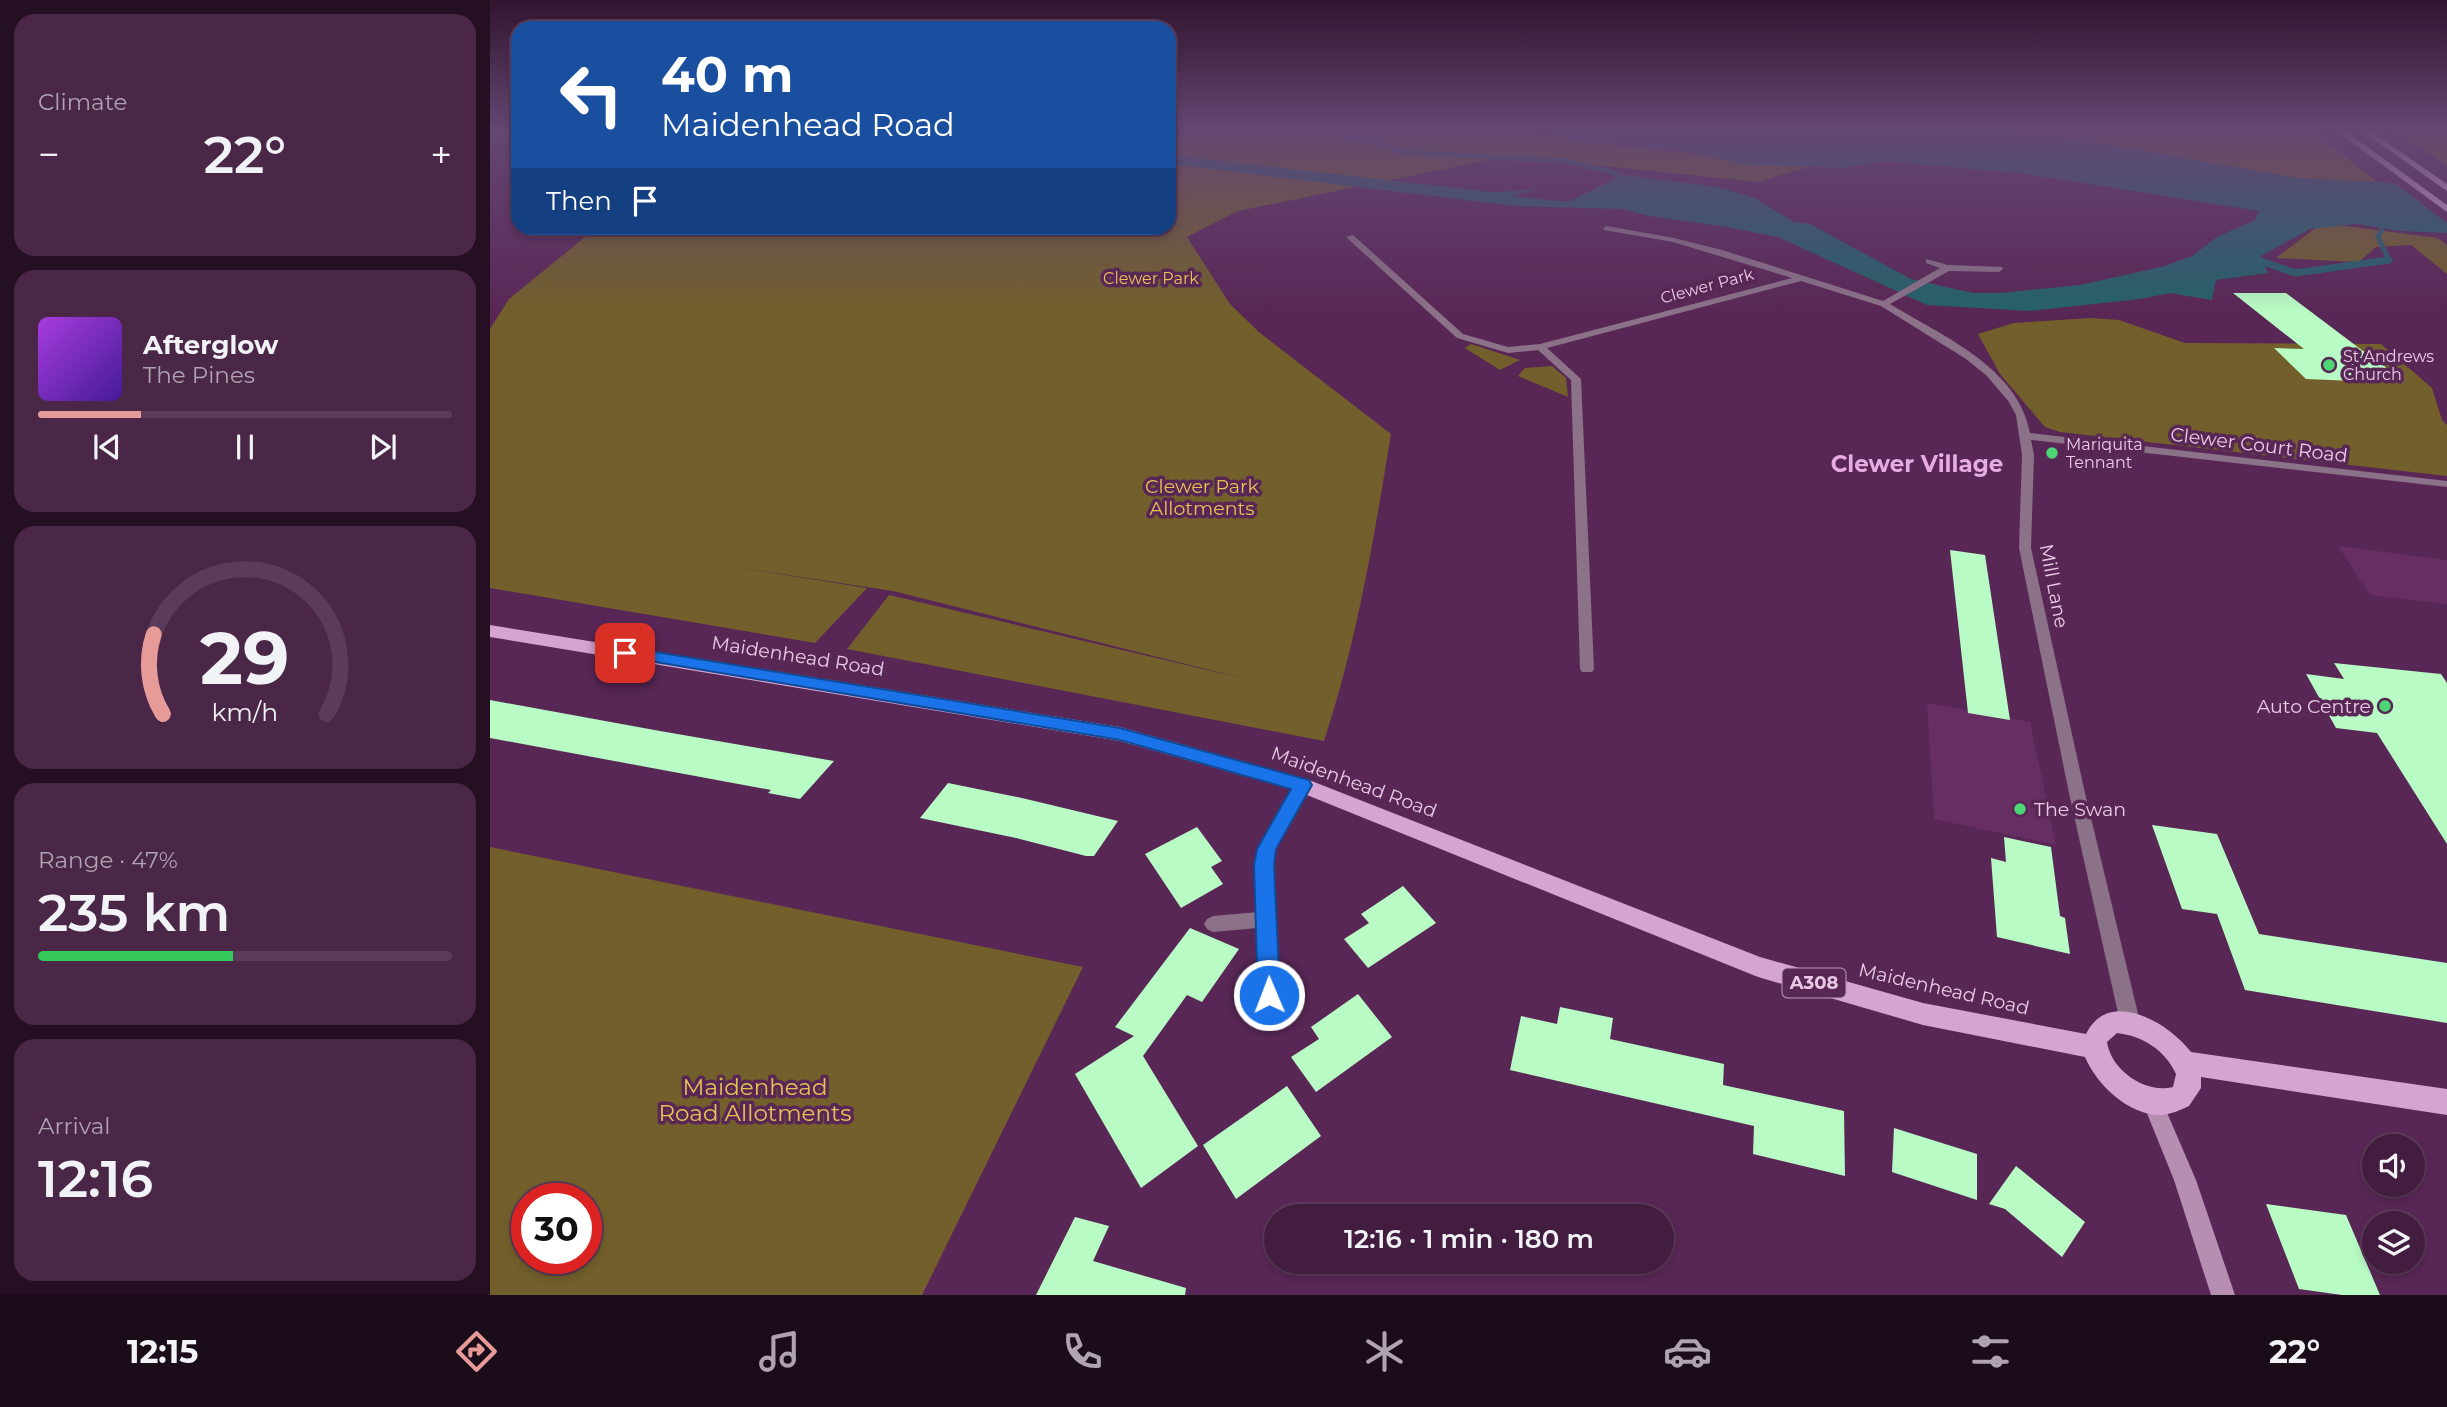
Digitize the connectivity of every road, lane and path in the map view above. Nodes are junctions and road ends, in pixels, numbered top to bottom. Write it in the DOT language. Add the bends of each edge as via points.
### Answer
graph roads {
  1 [pos="2422,190"];
  2 [pos="2447,209"];
  3 [pos="1606,228"];
  4 [pos="1350,237"];
  5 [pos="1928,261"];
  6 [pos="1947,268"];
  7 [pos="1998,269"];
  8 [pos="1802,277"];
  9 [pos="1884,304"];
  10 [pos="1540,347"];
  11 [pos="2026,436"];
  12 [pos="2447,484"];
  13 [pos="490,631"];
  14 [pos="1587,669"];
  15 [pos="1303,785"];
  16 [pos="1267,919"];
  17 [pos="1213,924"];
  18 [pos="1269,995"];
  19 [pos="2130,1022"];
  20 [pos="2095,1047"];
  21 [pos="2185,1063"];
  22 [pos="2152,1101"];
  23 [pos="2447,1102"];
  24 [pos="2223,1295"];
  1 -- 2 [label="main road"];
  3 -- 8 [label="street, Mill Lane" via="1685,243"];
  4 -- 10 [label="street, Clewer Park" via="1460,336 1508,350"];
  5 -- 6 [label="street"];
  6 -- 7 [label="street"];
  6 -- 9 [label="street"];
  8 -- 9 [label="street, Mill Lane"];
  8 -- 10 [label="street, Clewer Park"];
  9 -- 11 [label="street, Mill Lane" via="1991,374 2014,401"];
  10 -- 14 [label="street" via="1576,379"];
  11 -- 12 [label="street, Clewer Court Road"];
  11 -- 19 [label="street, Mill Lane" via="2025,548"];
  13 -- 15 [label="main road, Maidenhead Road / A308" via="1120,734"];
  15 -- 16 [label="street" via="1266,849"];
  15 -- 20 [label="main road, Maidenhead Road / A308" via="1758,967 1923,1014"];
  16 -- 17 [label="street"];
  16 -- 18 [label="street"];
  19 -- 20 [label="main road" via="2104,1026"];
  19 -- 21 [label="main road" via="2161,1035"];
  20 -- 22 [label="main road" via="2113,1080 2135,1096"];
  21 -- 22 [label="main road" via="2189,1077 2184,1094 2174,1101"];
  21 -- 23 [label="main road"];
  22 -- 24 [label="street" via="2185,1180"];
}
